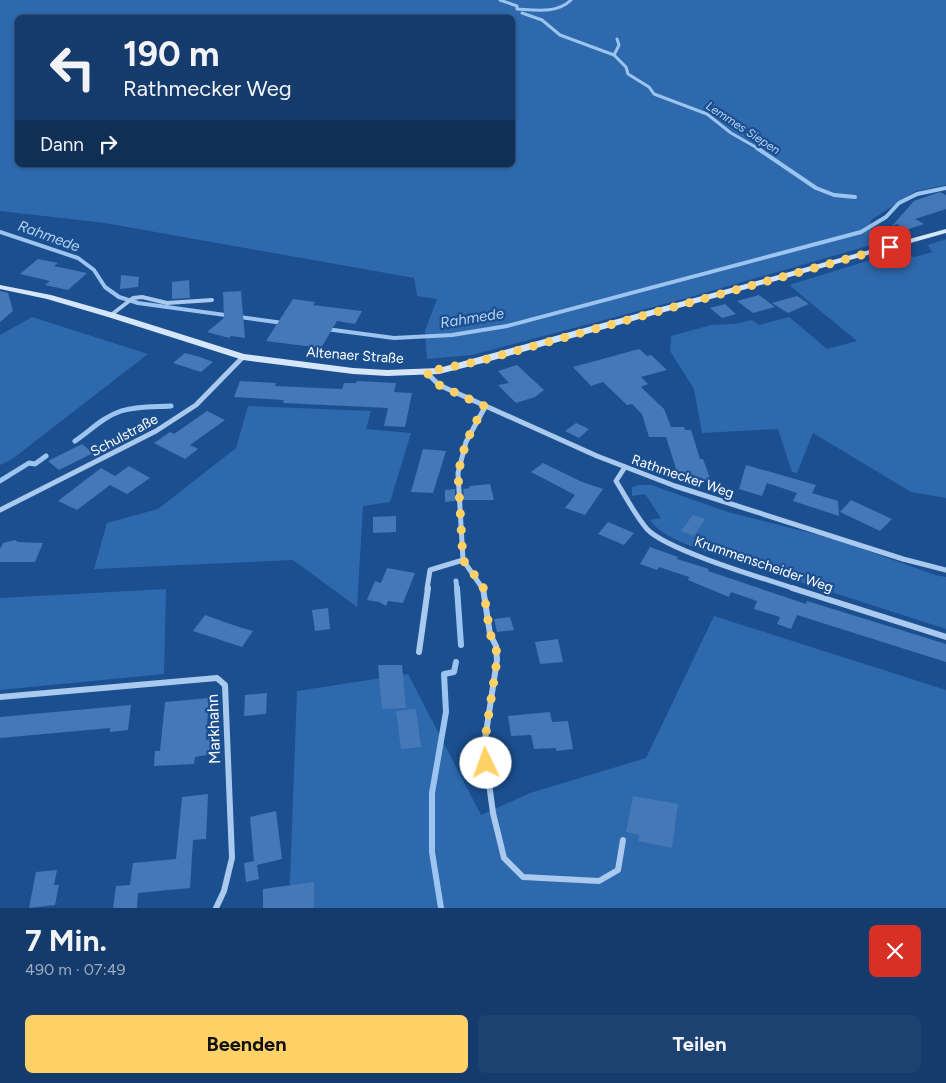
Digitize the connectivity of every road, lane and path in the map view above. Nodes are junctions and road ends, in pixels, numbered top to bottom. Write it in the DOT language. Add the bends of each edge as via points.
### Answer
graph roads {
  1 [pos="946,231"];
  2 [pos="0,287"];
  3 [pos="212,300"];
  4 [pos="111,315"];
  5 [pos="242,357"];
  6 [pos="426,372"];
  7 [pos="484,406"];
  8 [pos="624,467"];
  9 [pos="0,510"];
  10 [pos="463,560"];
  11 [pos="946,570"];
  12 [pos="946,637"];
  13 [pos="420,652"];
  14 [pos="0,697"];
  15 [pos="624,840"];
  16 [pos="216,908"];
  1 -- 6 [label="main road, Altenaer Straße" via="480,361"];
  2 -- 4 [label="main road, Altenaer Straße"];
  3 -- 4 [label="street" via="167,303 133,298"];
  4 -- 5 [label="main road, Altenaer Straße"];
  5 -- 6 [label="main road, Altenaer Straße" via="353,371"];
  5 -- 9 [label="street, Schulstraße" via="196,405 156,431"];
  6 -- 7 [label="street, Rathmecker Weg" via="439,385"];
  7 -- 8 [label="street, Rathmecker Weg"];
  7 -- 10 [label="street" via="466,442 458,473"];
  8 -- 11 [label="street, Rathmecker Weg" via="741,508"];
  8 -- 12 [label="street, Krummenscheider Weg" via="616,481 648,530 665,542 777,583"];
  10 -- 13 [label="street" via="430,570"];
  10 -- 15 [label="street" via="483,586 490,634 496,646 497,660 484,746 493,814 504,858 523,877 599,881 618,870"];
  14 -- 16 [label="street, Markhahn" via="217,678 225,685 232,858"];
}
